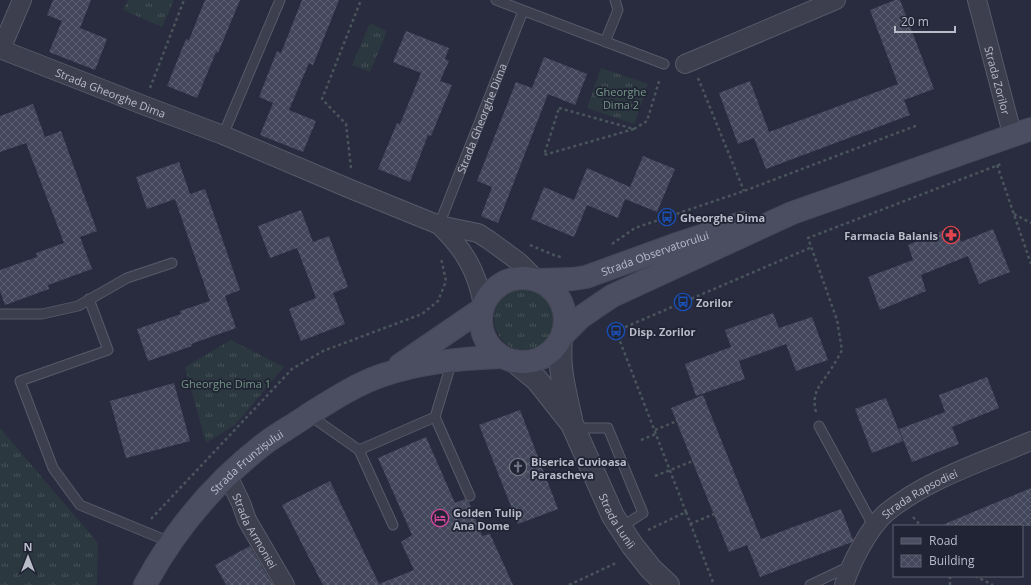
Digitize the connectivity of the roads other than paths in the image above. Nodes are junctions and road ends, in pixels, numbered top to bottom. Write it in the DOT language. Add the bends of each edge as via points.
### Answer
graph roads {
  1 [pos="22,0"];
  2 [pos="280,0"];
  3 [pos="496,0"];
  4 [pos="614,0"];
  5 [pos="836,0"];
  6 [pos="977,0"];
  7 [pos="523,11"];
  8 [pos="605,42"];
  9 [pos="1,49"];
  10 [pos="688,62"];
  11 [pos="664,64"];
  12 [pos="1022,133"];
  13 [pos="223,134"];
  14 [pos="792,213"];
  15 [pos="439,225"];
  16 [pos="172,263"];
  17 [pos="537,280"];
  18 [pos="89,299"];
  19 [pos="482,307"];
  20 [pos="0,314"];
  21 [pos="561,338"];
  22 [pos="508,359"];
  23 [pos="453,360"];
  24 [pos="382,376"];
  25 [pos="309,415"];
  26 [pos="435,417"];
  27 [pos="573,426"];
  28 [pos="819,426"];
  29 [pos="1031,441"];
  30 [pos="359,450"];
  31 [pos="228,476"];
  32 [pos="470,496"];
  33 [pos="393,525"];
  34 [pos="874,527"];
  35 [pos="620,528"];
  36 [pos="170,542"];
  37 [pos="850,566"];
  38 [pos="145,585"];
  39 [pos="284,585"];
  40 [pos="668,585"];
  41 [pos="810,585"];
  42 [pos="844,585"];
  1 -- 9 [label="street"];
  2 -- 13 [label="lane"];
  3 -- 7 [label="lane"];
  4 -- 8 [label="lane" via="618,10"];
  5 -- 10 [label="street"];
  6 -- 12 [label="street, Strada Zorilor"];
  7 -- 8 [label="lane"];
  7 -- 15 [label="lane, Strada Gheorghe Dima"];
  8 -- 11 [label="lane"];
  9 -- 13 [label="street, Strada Gheorghe Dima"];
  12 -- 14 [label="main road, Strada Observatorului"];
  13 -- 15 [label="street, Strada Gheorghe Dima"];
  14 -- 17 [label="main road, Strada Observatorului" via="748,221 586,277"];
  14 -- 21 [label="main road, Strada Observatorului" via="612,296 581,317"];
  15 -- 17 [label="street, Strada Gheorghe Dima" via="478,233 514,259"];
  15 -- 19 [label="street, Strada Gheorghe Dima" via="454,239 471,265 477,278"];
  16 -- 18 [label="lane" via="127,278"];
  17 -- 19 [label="main road" via="521,277 500,284 490,293"];
  17 -- 21 [label="main road" via="552,288 562,302 566,319"];
  18 -- 20 [label="lane" via="78,306 42,314"];
  18 -- 36 [label="lane" via="108,350 20,381 53,468 80,504"];
  19 -- 22 [label="main road" via="482,333 490,347"];
  19 -- 24 [label="main road, Strada Frunzișului"];
  21 -- 22 [label="main road" via="554,348 536,360 525,362"];
  21 -- 27 [label="street, Strada Lunii" via="560,367"];
  22 -- 23 [label="main road, Strada Frunzișului"];
  22 -- 27 [label="street, Strada Lunii" via="537,380"];
  23 -- 24 [label="main road, Strada Frunzișului" via="410,367"];
  23 -- 26 [label="lane"];
  24 -- 25 [label="main road, Strada Frunzișului" via="331,400"];
  25 -- 30 [label="lane"];
  25 -- 31 [label="main road, Strada Frunzișului" via="269,441"];
  26 -- 30 [label="lane"];
  26 -- 32 [label="lane"];
  27 -- 35 [label="street, Strada Lunii"];
  27 -- 35 [label="lane" via="608,428 643,513"];
  28 -- 34 [label="lane"];
  29 -- 34 [label="street, Strada Rapsodiei" via="928,484 886,513"];
  30 -- 33 [label="lane"];
  31 -- 36 [label="main road, Strada Frunzișului"];
  31 -- 39 [label="street, Strada Armoniei" via="247,520"];
  34 -- 37 [label="street, Strada Rapsodiei"];
  35 -- 40 [label="street, Strada Lunii" via="651,569"];
  36 -- 38 [label="main road, Strada Frunzișului"];
  37 -- 41 [label="lane"];
  37 -- 42 [label="street, Strada Rapsodiei"];
}
